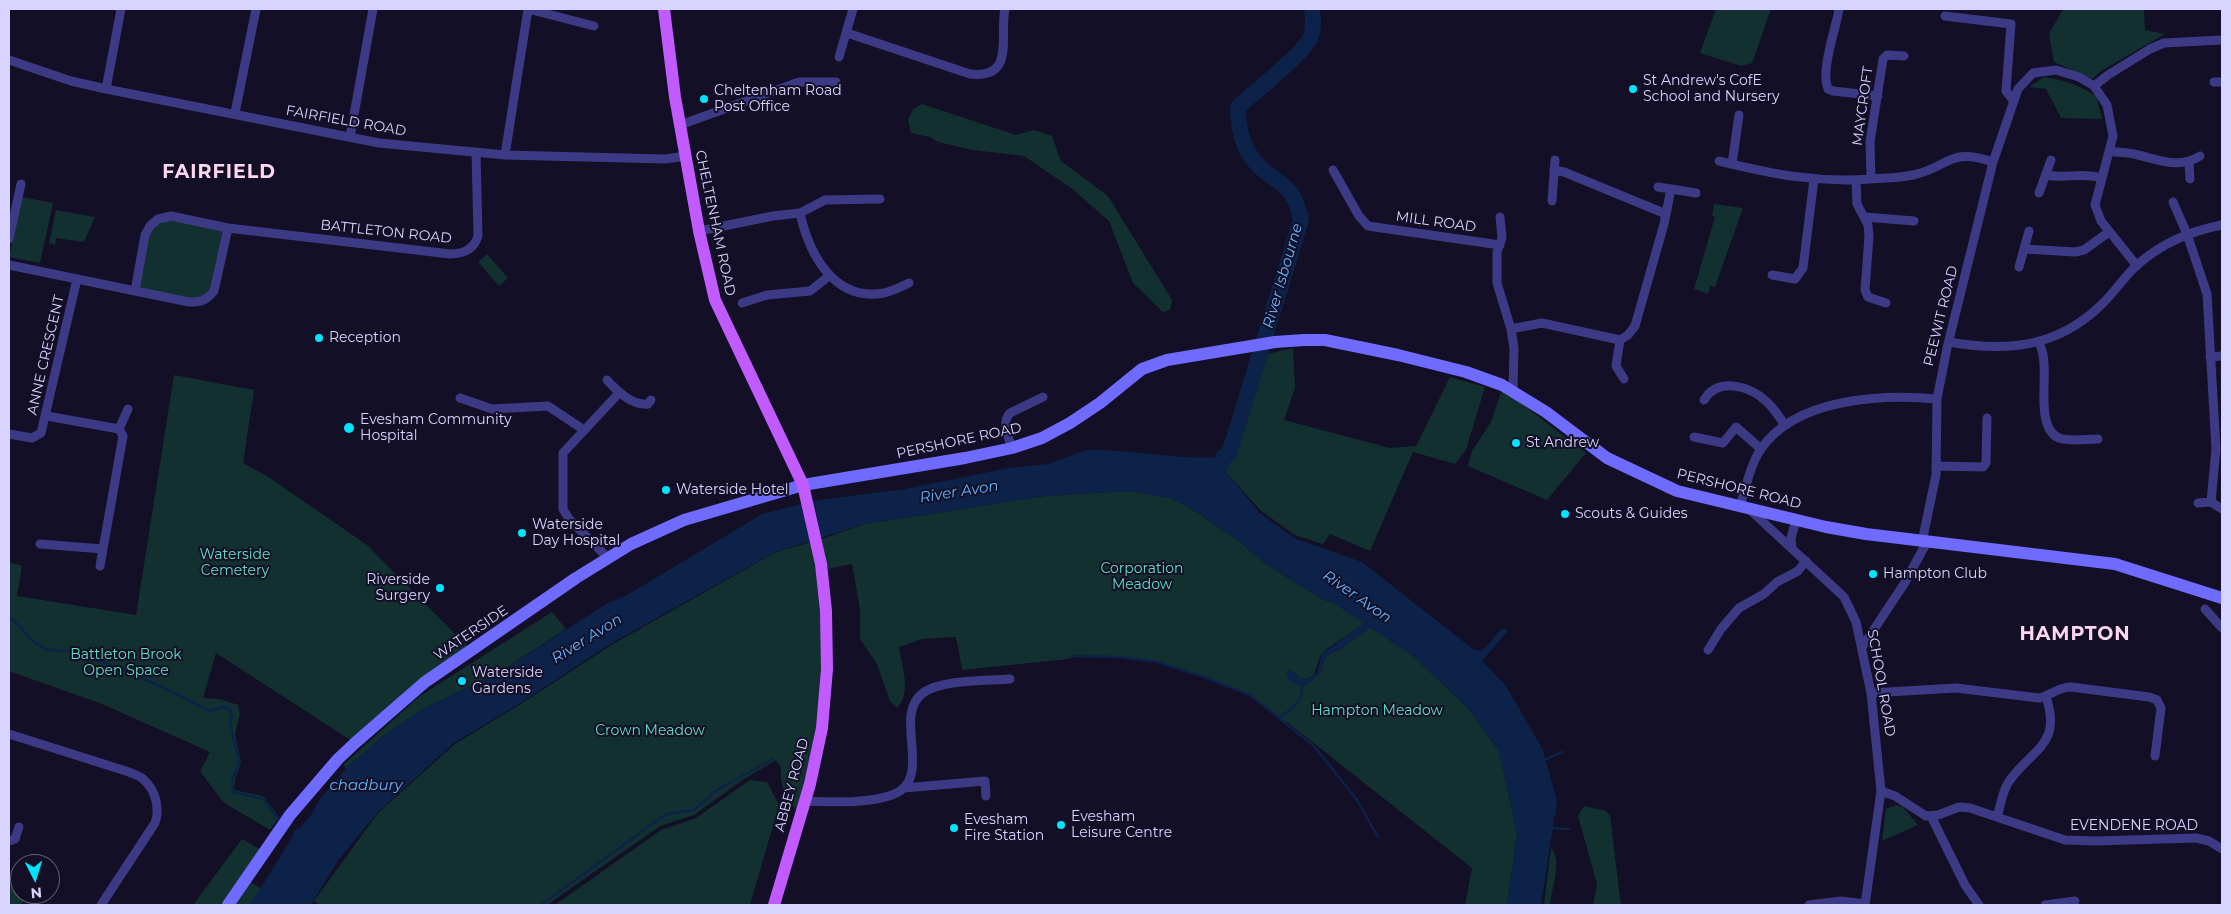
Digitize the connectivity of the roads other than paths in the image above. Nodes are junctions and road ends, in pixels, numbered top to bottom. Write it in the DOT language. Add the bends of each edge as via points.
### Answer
graph roads {
  1 [pos="121,9"];
  2 [pos="256,9"];
  3 [pos="373,9"];
  4 [pos="528,9"];
  5 [pos="664,9"];
  6 [pos="853,9"];
  7 [pos="1006,9"];
  8 [pos="1839,9"];
  9 [pos="1945,16"];
  10 [pos="594,26"];
  11 [pos="846,33"];
  12 [pos="2222,40"];
  13 [pos="1904,56"];
  14 [pos="839,57"];
  15 [pos="9,60"];
  16 [pos="836,82"];
  17 [pos="2094,86"];
  18 [pos="106,89"];
  19 [pos="1878,96"];
  20 [pos="2013,100"];
  21 [pos="235,114"];
  22 [pos="1739,115"];
  23 [pos="680,125"];
  24 [pos="350,137"];
  25 [pos="2110,151"];
  26 [pos="476,152"];
  27 [pos="506,155"];
  28 [pos="686,156"];
  29 [pos="2200,156"];
  30 [pos="1555,160"];
  31 [pos="2051,160"];
  32 [pos="1719,161"];
  33 [pos="1993,162"];
  34 [pos="2189,162"];
  35 [pos="1732,164"];
  36 [pos="1333,170"];
  37 [pos="1554,170"];
  38 [pos="2046,175"];
  39 [pos="2101,178"];
  40 [pos="1814,179"];
  41 [pos="1870,179"];
  42 [pos="2190,179"];
  43 [pos="1856,180"];
  44 [pos="20,184"];
  45 [pos="1658,186"];
  46 [pos="1671,189"];
  47 [pos="1696,193"];
  48 [pos="2039,193"];
  49 [pos="880,199"];
  50 [pos="1552,201"];
  51 [pos="2173,202"];
  52 [pos="800,213"];
  53 [pos="1666,214"];
  54 [pos="1500,217"];
  55 [pos="1864,217"];
  56 [pos="1914,221"];
  57 [pos="2222,225"];
  58 [pos="228,228"];
  59 [pos="699,231"];
  60 [pos="2029,231"];
  61 [pos="2109,232"];
  62 [pos="2187,234"];
  63 [pos="9,239"];
  64 [pos="1500,245"];
  65 [pos="2025,249"];
  66 [pos="9,265"];
  67 [pos="2137,266"];
  68 [pos="2019,267"];
  69 [pos="1772,275"];
  70 [pos="829,276"];
  71 [pos="77,279"];
  72 [pos="910,283"];
  73 [pos="135,291"];
  74 [pos="742,303"];
  75 [pos="1886,303"];
  76 [pos="1511,329"];
  77 [pos="1620,340"];
  78 [pos="1949,342"];
  79 [pos="2040,342"];
  80 [pos="2222,356"];
  81 [pos="2210,357"];
  82 [pos="1624,379"];
  83 [pos="607,380"];
  84 [pos="1513,390"];
  85 [pos="619,393"];
  86 [pos="1043,397"];
  87 [pos="460,398"];
  88 [pos="1937,399"];
  89 [pos="651,400"];
  90 [pos="1704,400"];
  91 [pos="128,409"];
  92 [pos="47,416"];
  93 [pos="1988,418"];
  94 [pos="1786,425"];
  95 [pos="119,429"];
  96 [pos="584,430"];
  97 [pos="9,434"];
  98 [pos="1694,437"];
  99 [pos="2098,439"];
  100 [pos="1012,448"];
  101 [pos="1761,449"];
  102 [pos="1937,466"];
  103 [pos="803,488"];
  104 [pos="2211,502"];
  105 [pos="2198,503"];
  106 [pos="1744,508"];
  107 [pos="2222,509"];
  108 [pos="1796,520"];
  109 [pos="1925,542"];
  110 [pos="40,544"];
  111 [pos="1792,548"];
  112 [pos="103,549"];
  113 [pos="608,558"];
  114 [pos="1806,561"];
  115 [pos="100,566"];
  116 [pos="2222,598"];
  117 [pos="2205,609"];
  118 [pos="2222,628"];
  119 [pos="1862,646"];
  120 [pos="1708,650"];
  121 [pos="827,669"];
  122 [pos="1010,679"];
  123 [pos="1871,693"];
  124 [pos="2046,697"];
  125 [pos="9,734"];
  126 [pos="2156,756"];
  127 [pos="904,788"];
  128 [pos="1881,791"];
  129 [pos="986,796"];
  130 [pos="804,801"];
  131 [pos="1931,816"];
  132 [pos="1997,817"];
  133 [pos="20,828"];
  134 [pos="9,841"];
  135 [pos="2222,849"];
  136 [pos="2075,900"];
  137 [pos="101,905"];
  138 [pos="228,905"];
  139 [pos="774,905"];
  140 [pos="1809,905"];
  141 [pos="1865,905"];
  142 [pos="1979,905"];
  143 [pos="2045,905"];
  1 -- 18 [label="street"];
  2 -- 21 [label="street"];
  3 -- 24 [label="street"];
  4 -- 10 [label="street"];
  4 -- 27 [label="street"];
  5 -- 23 [label="main road, CHELTENHAM ROAD"];
  6 -- 11 [label="street"];
  7 -- 11 [label="street" via="1003,57 996,69 985,74 970,74"];
  8 -- 19 [label="street" via="1825,82 1833,91"];
  9 -- 20 [label="street" via="2012,24 2006,91"];
  11 -- 14 [label="street"];
  12 -- 17 [label="street" via="2164,43"];
  13 -- 19 [label="street, MAYCROFT" via="1887,55 1883,59"];
  15 -- 18 [label="street, FAIRFIELD ROAD"];
  16 -- 23 [label="street" via="799,82"];
  17 -- 20 [label="street, PEEWIT ROAD" via="2056,70 2039,71 2028,76"];
  17 -- 25 [label="street" via="2110,111 2113,136"];
  18 -- 21 [label="street, FAIRFIELD ROAD"];
  19 -- 41 [label="street, MAYCROFT" via="1870,142"];
  20 -- 33 [label="street, PEEWIT ROAD"];
  21 -- 24 [label="street, FAIRFIELD ROAD"];
  22 -- 35 [label="street"];
  23 -- 28 [label="main road, CHELTENHAM ROAD"];
  24 -- 26 [label="street, FAIRFIELD ROAD"];
  25 -- 34 [label="street" via="2160,161"];
  25 -- 39 [label="street"];
  26 -- 27 [label="street, FAIRFIELD ROAD"];
  26 -- 58 [label="street, BATTLETON ROAD" via="478,236 477,241 460,254"];
  27 -- 28 [label="street, FAIRFIELD ROAD" via="665,159"];
  28 -- 59 [label="main road, CHELTENHAM ROAD"];
  29 -- 34 [label="street"];
  30 -- 37 [label="street"];
  31 -- 38 [label="street"];
  32 -- 35 [label="street"];
  33 -- 41 [label="street" via="1954,157 1914,175"];
  33 -- 78 [label="street, PEEWIT ROAD"];
  34 -- 42 [label="street"];
  35 -- 40 [label="street" via="1767,173"];
  36 -- 64 [label="street, MILL ROAD" via="1368,226"];
  37 -- 50 [label="street"];
  37 -- 53 [label="street"];
  38 -- 39 [label="street"];
  38 -- 48 [label="street"];
  39 -- 61 [label="street" via="2095,205"];
  40 -- 43 [label="street"];
  40 -- 69 [label="street" via="1803,268 1796,279"];
  41 -- 43 [label="street"];
  43 -- 55 [label="street" via="1857,204"];
  44 -- 63 [label="street"];
  45 -- 46 [label="street"];
  46 -- 47 [label="street"];
  46 -- 53 [label="street"];
  49 -- 52 [label="street" via="825,200"];
  51 -- 62 [label="street"];
  52 -- 59 [label="street"];
  52 -- 70 [label="street" via="815,257"];
  53 -- 77 [label="street" via="1635,326"];
  54 -- 64 [label="street"];
  55 -- 56 [label="street"];
  55 -- 75 [label="street" via="1869,236 1865,290 1868,297"];
  57 -- 62 [label="street"];
  58 -- 73 [label="street" via="214,291 208,299 189,302"];
  58 -- 73 [label="street, BATTLETON ROAD" via="171,216 158,219 145,235"];
  59 -- 103 [label="main road, CHELTENHAM ROAD" via="719,312"];
  60 -- 65 [label="street"];
  61 -- 65 [label="street" via="2084,250 2075,252"];
  61 -- 67 [label="street"];
  62 -- 67 [label="street" via="2167,243"];
  62 -- 81 [label="street" via="2207,294"];
  64 -- 76 [label="street" via="1496,263 1498,283"];
  65 -- 68 [label="street"];
  66 -- 71 [label="street"];
  67 -- 79 [label="street" via="2082,322"];
  70 -- 72 [label="street" via="847,288 865,294 885,293"];
  70 -- 74 [label="street" via="810,291 767,295"];
  71 -- 73 [label="street"];
  71 -- 92 [label="street, ANNE CRESCENT"];
  76 -- 77 [label="street" via="1542,323"];
  76 -- 84 [label="street" via="1515,370"];
  77 -- 82 [label="street" via="1616,366"];
  78 -- 79 [label="street" via="1984,348"];
  78 -- 88 [label="street, PEEWIT ROAD"];
  79 -- 99 [label="street" via="2045,417 2050,430 2069,440"];
  80 -- 81 [label="street"];
  81 -- 104 [label="street" via="2216,449"];
  83 -- 85 [label="street"];
  84 -- 100 [label="main road, PERSHORE ROAD" via="1466,372 1325,340 1275,342 1167,360 1142,369 1070,424"];
  84 -- 106 [label="main road, PERSHORE ROAD" via="1607,458 1677,491"];
  85 -- 89 [label="street" via="637,403 648,404"];
  85 -- 96 [label="street"];
  86 -- 100 [label="street" via="1007,417 1006,433"];
  87 -- 96 [label="street" via="492,409 548,406"];
  88 -- 94 [label="street" via="1856,401 1819,409"];
  88 -- 102 [label="street, PEEWIT ROAD"];
  90 -- 94 [label="street" via="1708,392 1722,386 1742,388 1767,402"];
  91 -- 95 [label="street"];
  92 -- 95 [label="street"];
  92 -- 97 [label="street, ANNE CRESCENT" via="42,433 37,436"];
  93 -- 102 [label="street" via="1986,463 1983,467"];
  94 -- 101 [label="street"];
  95 -- 112 [label="street" via="123,436 122,444"];
  96 -- 113 [label="street" via="563,453 563,509"];
  98 -- 101 [label="street" via="1723,443 1736,427"];
  100 -- 103 [label="main road, PERSHORE ROAD"];
  101 -- 106 [label="street"];
  102 -- 109 [label="street, PEEWIT ROAD"];
  103 -- 113 [label="main road, WATERSIDE" via="684,520"];
  103 -- 121 [label="main road, CHELTENHAM ROAD" via="821,564"];
  104 -- 105 [label="street"];
  104 -- 107 [label="street"];
  106 -- 108 [label="main road, PERSHORE ROAD"];
  106 -- 111 [label="street, SCHOOL ROAD"];
  108 -- 109 [label="main road, PERSHORE ROAD"];
  108 -- 111 [label="street"];
  109 -- 116 [label="main road, PERSHORE ROAD" via="2115,564"];
  109 -- 119 [label="street, PEEWIT ROAD" via="1904,584"];
  110 -- 112 [label="street"];
  111 -- 114 [label="street, SCHOOL ROAD"];
  112 -- 115 [label="street"];
  113 -- 138 [label="main road, WATERSIDE" via="425,682 355,743 290,815"];
  114 -- 119 [label="street, SCHOOL ROAD" via="1844,597 1856,622"];
  114 -- 120 [label="street" via="1764,594 1739,608"];
  117 -- 118 [label="street"];
  119 -- 123 [label="street, SCHOOL ROAD"];
  121 -- 130 [label="main road, ABBEY ROAD" via="822,728"];
  122 -- 127 [label="street" via="936,686 915,700 911,711 913,766"];
  123 -- 124 [label="street" via="1956,688"];
  123 -- 128 [label="street, SCHOOL ROAD"];
  124 -- 126 [label="street" via="2060,687 2071,687 2157,700 2161,708"];
  124 -- 132 [label="street" via="2050,722 2048,738 2010,780"];
  125 -- 137 [label="street" via="129,772 144,779 151,790 157,802 155,823"];
  127 -- 129 [label="street" via="985,782"];
  127 -- 130 [label="street" via="892,795 866,800"];
  128 -- 131 [label="street"];
  128 -- 141 [label="street, SCHOOL ROAD"];
  130 -- 139 [label="main road, ABBEY ROAD"];
  131 -- 132 [label="street, EVENDENE ROAD" via="1959,807"];
  131 -- 142 [label="street" via="1965,885"];
  132 -- 135 [label="street, EVENDENE ROAD" via="2065,840 2196,838 2210,841"];
  133 -- 134 [label="street" via="15,839"];
  136 -- 143 [label="street"];
  140 -- 141 [label="street" via="1841,901"];
}
